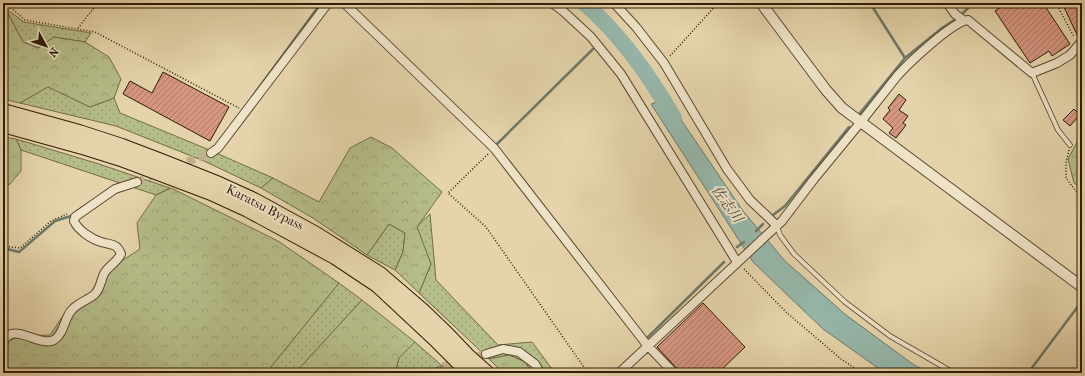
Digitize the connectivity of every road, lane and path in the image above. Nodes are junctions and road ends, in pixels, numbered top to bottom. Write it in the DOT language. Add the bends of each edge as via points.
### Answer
graph roads {
  1 [pos="7,3"];
  2 [pos="98,3"];
  3 [pos="328,3"];
  4 [pos="344,3"];
  5 [pos="552,3"];
  6 [pos="614,3"];
  7 [pos="718,3"];
  8 [pos="761,3"];
  9 [pos="947,3"];
  10 [pos="1056,3"];
  11 [pos="963,20"];
  12 [pos="78,28"];
  13 [pos="1080,42"];
  14 [pos="664,63"];
  15 [pos="1032,74"];
  16 [pos="3,111"];
  17 [pos="246,112"];
  18 [pos="860,122"];
  19 [pos="3,125"];
  20 [pos="1070,144"];
  21 [pos="494,148"];
  22 [pos="211,153"];
  23 [pos="137,182"];
  24 [pos="1082,196"];
  25 [pos="75,217"];
  26 [pos="777,226"];
  27 [pos="3,246"];
  28 [pos="737,262"];
  29 [pos="1082,287"];
  30 [pos="647,345"];
  31 [pos="3,350"];
  32 [pos="486,354"];
  33 [pos="443,366"];
  34 [pos="423,373"];
  35 [pos="469,373"];
  36 [pos="487,373"];
  37 [pos="540,373"];
  38 [pos="588,373"];
  39 [pos="619,373"];
  40 [pos="674,373"];
  41 [pos="862,373"];
  42 [pos="954,373"];
  1 -- 12 [label="path" via="25,20"];
  2 -- 12 [label="path"];
  3 -- 17 [label="street"];
  4 -- 21 [label="street"];
  5 -- 28 [label="street" via="591,37 621,74"];
  6 -- 14 [label="street"];
  7 -- 14 [label="path"];
  8 -- 18 [label="street" via="826,90 842,108"];
  9 -- 11 [label="street"];
  10 -- 13 [label="path"];
  11 -- 15 [label="street" via="972,22"];
  11 -- 18 [label="street" via="908,64"];
  12 -- 17 [label="path" via="95,32"];
  13 -- 15 [label="street" via="1070,55"];
  14 -- 26 [label="street" via="727,168 750,200"];
  15 -- 20 [label="lane" via="1058,130"];
  16 -- 36 [label="highway, Karatsu Bypass" via="122,146 254,200 316,234 380,274 422,310"];
  17 -- 22 [label="street" via="218,148"];
  18 -- 26 [label="street"];
  18 -- 29 [label="street"];
  19 -- 35 [label="highway, Karatsu Bypass" via="121,159 211,193 255,213 335,257 377,285"];
  20 -- 24 [label="path" via="1066,178"];
  21 -- 30 [label="street"];
  21 -- 38 [label="path" via="448,193 486,227"];
  23 -- 25 [label="street" via="115,189"];
  25 -- 27 [label="path" via="71,212 51,221 20,248"];
  25 -- 31 [label="street" via="76,225 91,237 119,248 121,254 118,260 104,273 97,292 74,306 61,334 54,340 43,342 16,333 9,335 4,341"];
  26 -- 28 [label="street"];
  26 -- 42 [label="lane" via="780,235 794,254 845,302 890,336"];
  28 -- 30 [label="street"];
  28 -- 41 [label="path" via="786,312 841,359"];
  30 -- 39 [label="street"];
  30 -- 40 [label="street"];
  32 -- 37 [label="street" via="503,349 519,352 535,364"];
  33 -- 34 [label="path"];
}
